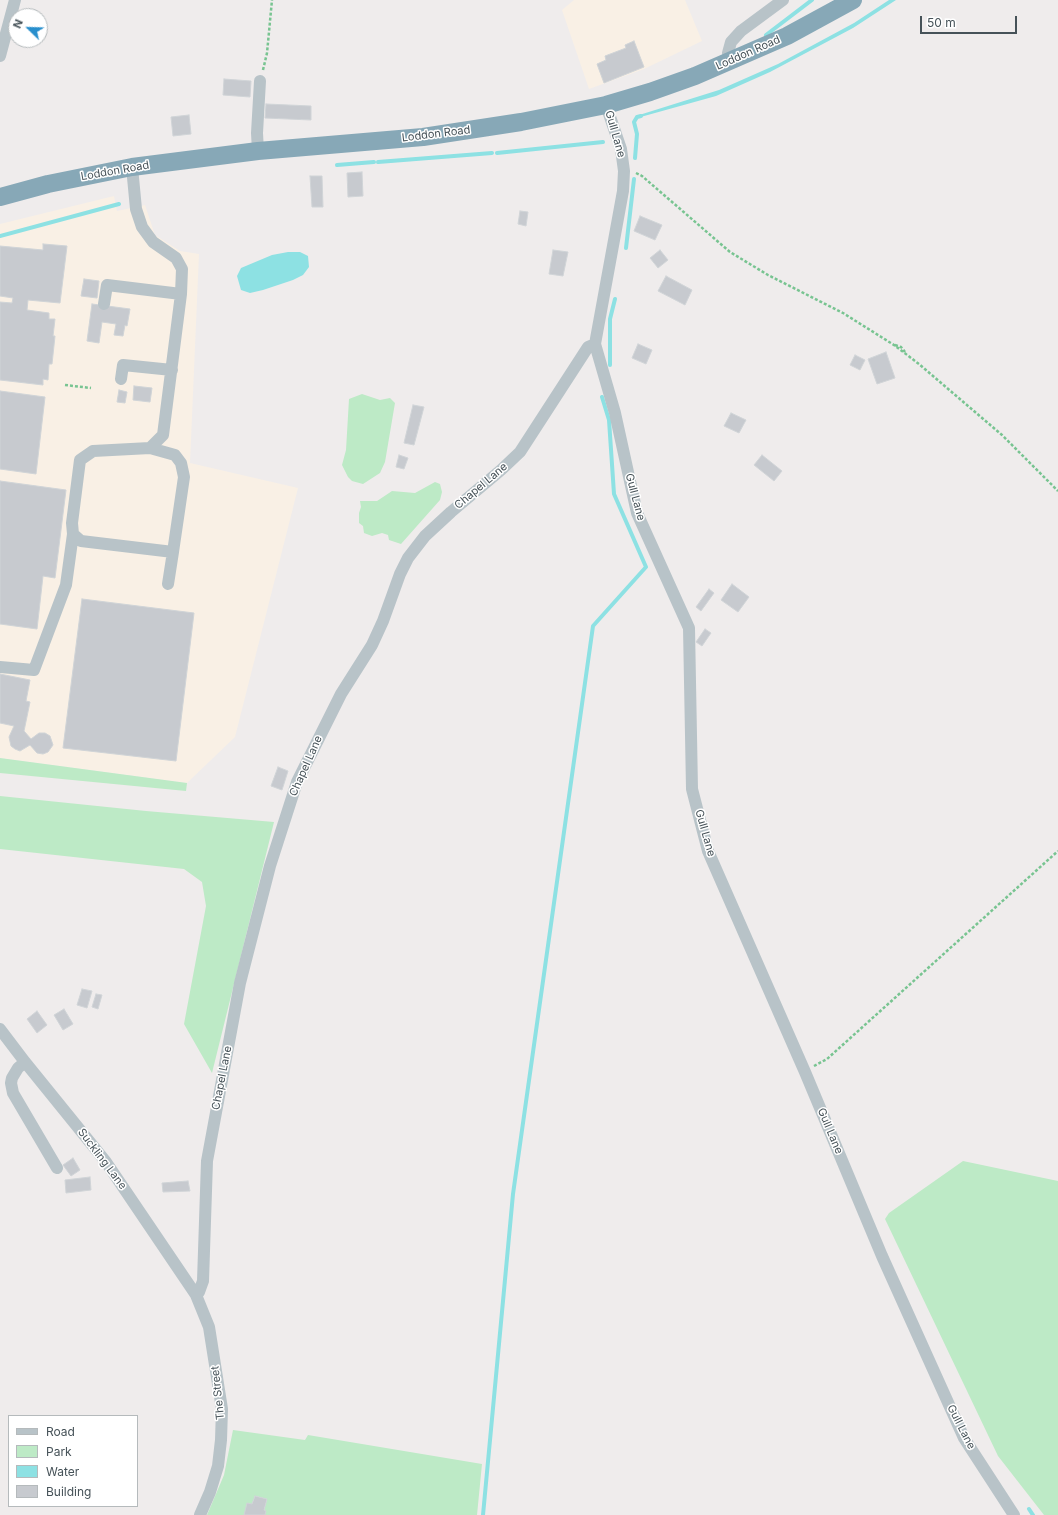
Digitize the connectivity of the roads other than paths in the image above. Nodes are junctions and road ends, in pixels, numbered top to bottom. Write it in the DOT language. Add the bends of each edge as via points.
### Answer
graph roads {
  1 [pos="15,0"];
  2 [pos="783,0"];
  3 [pos="853,0"];
  4 [pos="0,56"];
  5 [pos="730,61"];
  6 [pos="260,81"];
  7 [pos="606,105"];
  8 [pos="258,151"];
  9 [pos="132,167"];
  10 [pos="0,197"];
  11 [pos="181,294"];
  12 [pos="104,304"];
  13 [pos="595,344"];
  14 [pos="172,370"];
  15 [pos="121,379"];
  16 [pos="150,448"];
  17 [pos="73,534"];
  18 [pos="173,552"];
  19 [pos="168,584"];
  20 [pos="0,667"];
  21 [pos="0,1029"];
  22 [pos="25,1062"];
  23 [pos="57,1168"];
  24 [pos="196,1295"];
  25 [pos="200,1515"];
  26 [pos="1014,1515"];
  1 -- 4 [label="street"];
  2 -- 5 [label="street" via="741,31 731,42 728,53"];
  3 -- 5 [label="highway, Loddon Road" via="787,36"];
  5 -- 7 [label="highway, Loddon Road" via="658,90"];
  6 -- 8 [label="street"];
  7 -- 8 [label="highway, Loddon Road" via="521,122 423,137"];
  7 -- 13 [label="street, Gull Lane" via="621,148 624,171 623,191"];
  8 -- 9 [label="highway, Loddon Road"];
  9 -- 10 [label="highway, Loddon Road" via="48,184"];
  9 -- 11 [label="street" via="136,209 142,227 153,242 176,258 182,269"];
  11 -- 12 [label="street" via="107,285"];
  11 -- 14 [label="street"];
  13 -- 24 [label="street, Chapel Lane" via="588,347 520,452 425,536 408,558 384,621 341,694 297,782 270,866 240,983 207,1161 203,1281"];
  13 -- 26 [label="street, Gull Lane" via="615,413 637,513 689,628 692,789 708,851 882,1256 964,1438"];
  14 -- 15 [label="street" via="122,365"];
  14 -- 16 [label="street" via="163,435"];
  16 -- 17 [label="street" via="93,451 80,460 72,523"];
  16 -- 18 [label="street" via="175,455 182,463 184,477"];
  17 -- 18 [label="street" via="81,541"];
  17 -- 20 [label="street" via="66,585 34,670"];
  18 -- 19 [label="street"];
  21 -- 22 [label="street, Suckling Lane"];
  22 -- 23 [label="street" via="18,1068 10,1083 13,1093"];
  22 -- 24 [label="street, Suckling Lane" via="106,1162"];
  24 -- 25 [label="street, The Street" via="208,1327 222,1409 218,1466"];
}
